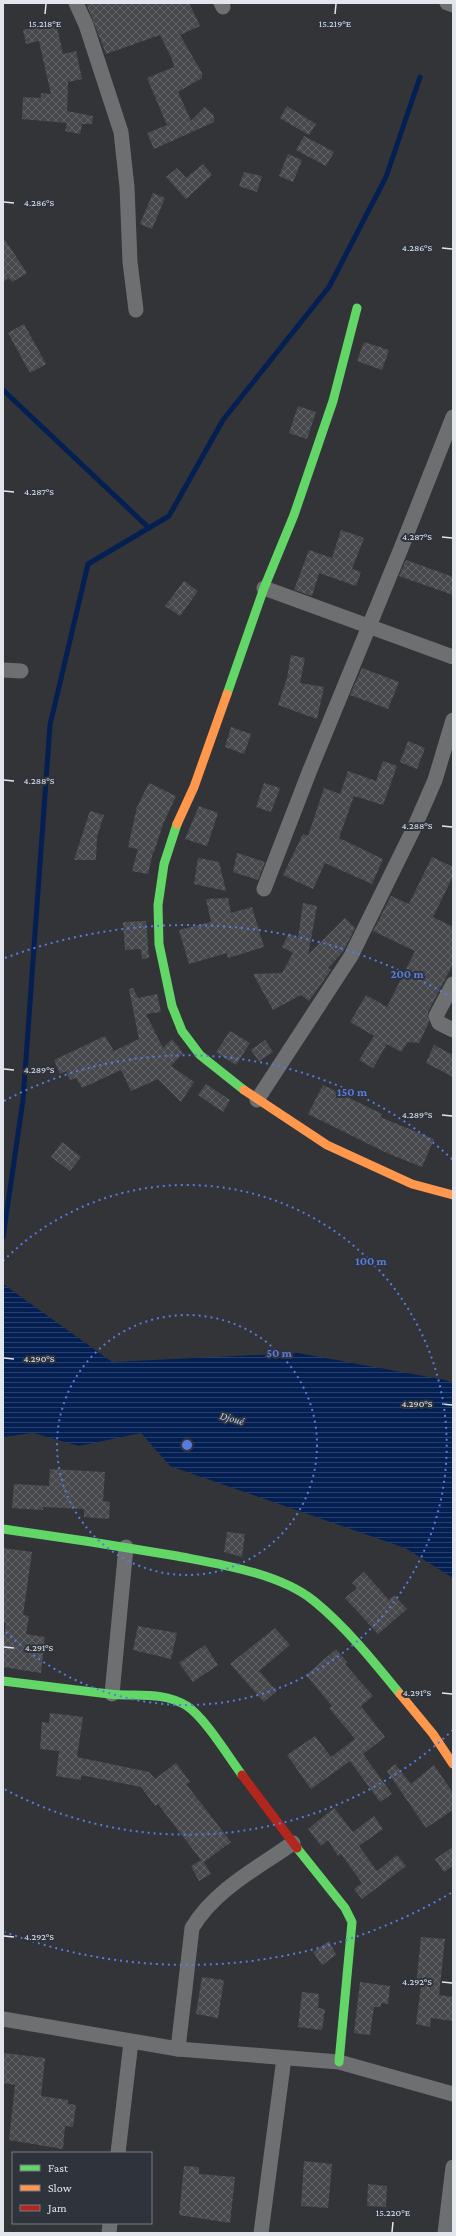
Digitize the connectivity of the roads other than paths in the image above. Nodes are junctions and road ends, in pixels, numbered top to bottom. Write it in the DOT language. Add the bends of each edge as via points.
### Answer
graph roads {
  1 [pos="76,3"];
  2 [pos="446,3"];
  3 [pos="453,5"];
  4 [pos="357,308"];
  5 [pos="136,310"];
  6 [pos="453,417"];
  7 [pos="264,588"];
  8 [pos="369,625"];
  9 [pos="453,658"];
  10 [pos="3,670"];
  11 [pos="21,671"];
  12 [pos="453,720"];
  13 [pos="264,889"];
  14 [pos="453,984"];
  15 [pos="453,1030"];
  16 [pos="257,1100"];
  17 [pos="453,1195"];
  18 [pos="3,1529"];
  19 [pos="126,1547"];
  20 [pos="3,1681"];
  21 [pos="112,1694"];
  22 [pos="453,1764"];
  23 [pos="293,1843"];
  24 [pos="3,2019"];
  25 [pos="131,2042"];
  26 [pos="178,2049"];
  27 [pos="284,2058"];
  28 [pos="339,2062"];
  29 [pos="453,2094"];
  30 [pos="118,2152"];
  31 [pos="453,2167"];
  32 [pos="261,2233"];
  33 [pos="445,2233"];
  1 -- 5 [label="street" via="86,25 121,132"];
  2 -- 3 [label="street"];
  4 -- 7 [label="street" via="331,409 294,515"];
  6 -- 8 [label="street"];
  7 -- 8 [label="street"];
  7 -- 16 [label="street" via="194,787 166,856 158,905 159,944 164,978 182,1031 200,1055"];
  8 -- 9 [label="street"];
  8 -- 13 [label="street"];
  10 -- 11 [label="street"];
  12 -- 16 [label="street" via="435,780 351,956"];
  14 -- 15 [label="street" via="436,1016 439,1023"];
  16 -- 17 [label="street" via="327,1146 412,1184"];
  18 -- 19 [label="street"];
  19 -- 21 [label="street"];
  19 -- 22 [label="street" via="229,1566 277,1580 313,1600 368,1655 433,1734"];
  20 -- 21 [label="street"];
  21 -- 23 [label="street" via="152,1694 171,1698 188,1707 206,1726"];
  23 -- 26 [label="street" via="233,1885 200,1915 192,1928"];
  23 -- 28 [label="street" via="345,1908 352,1922"];
  24 -- 25 [label="street"];
  25 -- 26 [label="street"];
  25 -- 30 [label="street"];
  26 -- 27 [label="street"];
  27 -- 28 [label="street"];
  27 -- 32 [label="street"];
  28 -- 29 [label="street"];
  31 -- 33 [label="street"];
}
